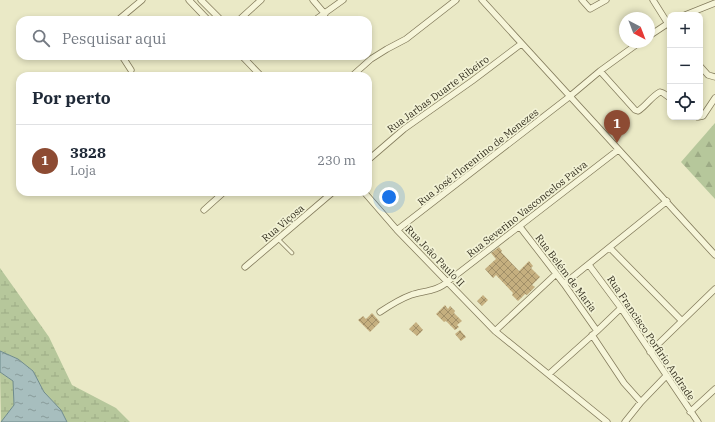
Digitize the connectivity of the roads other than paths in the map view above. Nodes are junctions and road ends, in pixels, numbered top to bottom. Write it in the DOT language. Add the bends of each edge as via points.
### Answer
graph roads {
  1 [pos="142,0"];
  2 [pos="189,0"];
  3 [pos="201,0"];
  4 [pos="262,0"];
  5 [pos="312,0"];
  6 [pos="343,0"];
  7 [pos="456,0"];
  8 [pos="482,0"];
  9 [pos="582,0"];
  10 [pos="606,0"];
  11 [pos="653,0"];
  12 [pos="715,3"];
  13 [pos="692,12"];
  14 [pos="325,14"];
  15 [pos="123,16"];
  16 [pos="204,16"];
  17 [pos="217,16"];
  18 [pos="244,16"];
  19 [pos="322,16"];
  20 [pos="667,21"];
  21 [pos="667,25"];
  22 [pos="655,32"];
  23 [pos="521,44"];
  24 [pos="632,48"];
  25 [pos="372,58"];
  26 [pos="125,60"];
  27 [pos="245,60"];
  28 [pos="370,60"];
  29 [pos="703,69"];
  30 [pos="131,70"];
  31 [pos="600,71"];
  32 [pos="255,72"];
  33 [pos="356,72"];
  34 [pos="715,78"];
  35 [pos="667,96"];
  36 [pos="569,97"];
  37 [pos="715,98"];
  38 [pos="703,116"];
  39 [pos="618,150"];
  40 [pos="372,156"];
  41 [pos="220,196"];
  42 [pos="328,196"];
  43 [pos="368,196"];
  44 [pos="667,201"];
  45 [pos="204,210"];
  46 [pos="520,227"];
  47 [pos="398,230"];
  48 [pos="278,239"];
  49 [pos="610,248"];
  50 [pos="292,253"];
  51 [pos="715,255"];
  52 [pos="588,265"];
  53 [pos="245,267"];
  54 [pos="556,274"];
  55 [pos="447,282"];
  56 [pos="564,284"];
  57 [pos="715,289"];
  58 [pos="621,308"];
  59 [pos="380,312"];
  60 [pos="682,321"];
  61 [pos="495,331"];
  62 [pos="598,331"];
  63 [pos="592,335"];
  64 [pos="650,352"];
  65 [pos="549,374"];
  66 [pos="666,376"];
  67 [pos="715,388"];
  68 [pos="641,402"];
  69 [pos="690,412"];
  70 [pos="607,422"];
  71 [pos="625,422"];
  72 [pos="698,422"];
  1 -- 15 [label="street"];
  2 -- 16 [label="street"];
  3 -- 17 [label="street"];
  4 -- 18 [label="street"];
  5 -- 14 [label="street"];
  6 -- 14 [label="street"];
  7 -- 25 [label="street" via="412,34"];
  8 -- 23 [label="street"];
  9 -- 10 [label="street" via="590,9"];
  11 -- 20 [label="street"];
  12 -- 13 [label="street"];
  14 -- 19 [label="street"];
  21 -- 22 [label="street"];
  23 -- 36 [label="street"];
  23 -- 40 [label="street, Rua Jarbas Duarte Ribeiro" via="404,128"];
  24 -- 31 [label="street, Rua José Florentino de Menezes"];
  26 -- 30 [label="street"];
  27 -- 32 [label="street"];
  28 -- 33 [label="street"];
  29 -- 34 [label="street"];
  31 -- 35 [label="street" via="634,110 638,111 660,92"];
  31 -- 36 [label="street, Rua José Florentino de Menezes"];
  36 -- 39 [label="street"];
  36 -- 47 [label="street, Rua José Florentino de Menezes"];
  37 -- 38 [label="street"];
  39 -- 44 [label="street"];
  39 -- 46 [label="street, Rua Severino Vasconcelos Paiva"];
  41 -- 45 [label="street"];
  42 -- 48 [label="street, Rua Viçosa"];
  43 -- 47 [label="street, Rua João Paulo II"];
  44 -- 49 [label="street"];
  44 -- 51 [label="street"];
  46 -- 54 [label="street, Rua Belém de Maria"];
  46 -- 55 [label="street, Rua Severino Vasconcelos Paiva"];
  47 -- 55 [label="street, Rua João Paulo II"];
  48 -- 50 [label="lane"];
  48 -- 53 [label="street, Rua Viçosa"];
  49 -- 52 [label="street"];
  49 -- 60 [label="street"];
  52 -- 56 [label="street"];
  52 -- 58 [label="street, Rua Francisco Porfirio Andrade"];
  54 -- 56 [label="street, Rua Belém de Maria"];
  54 -- 61 [label="street"];
  55 -- 59 [label="street, Rua Severino Vasconcelos Paiva" via="441,288 410,296"];
  55 -- 61 [label="street, Rua João Paulo II"];
  56 -- 62 [label="street, Rua Belém de Maria"];
  57 -- 60 [label="street"];
  58 -- 62 [label="street"];
  58 -- 64 [label="street, Rua Francisco Porfirio Andrade"];
  60 -- 64 [label="street"];
  61 -- 65 [label="street, Rua João Paulo II"];
  62 -- 63 [label="street"];
  63 -- 65 [label="street"];
  63 -- 68 [label="street" via="624,384"];
  64 -- 66 [label="street, Rua Francisco Porfirio Andrade"];
  65 -- 70 [label="street, Rua João Paulo II"];
  66 -- 68 [label="street"];
  66 -- 69 [label="street, Rua Francisco Porfirio Andrade"];
  67 -- 69 [label="street"];
  68 -- 71 [label="street"];
  69 -- 72 [label="street, Rua Francisco Porfirio Andrade"];
}
